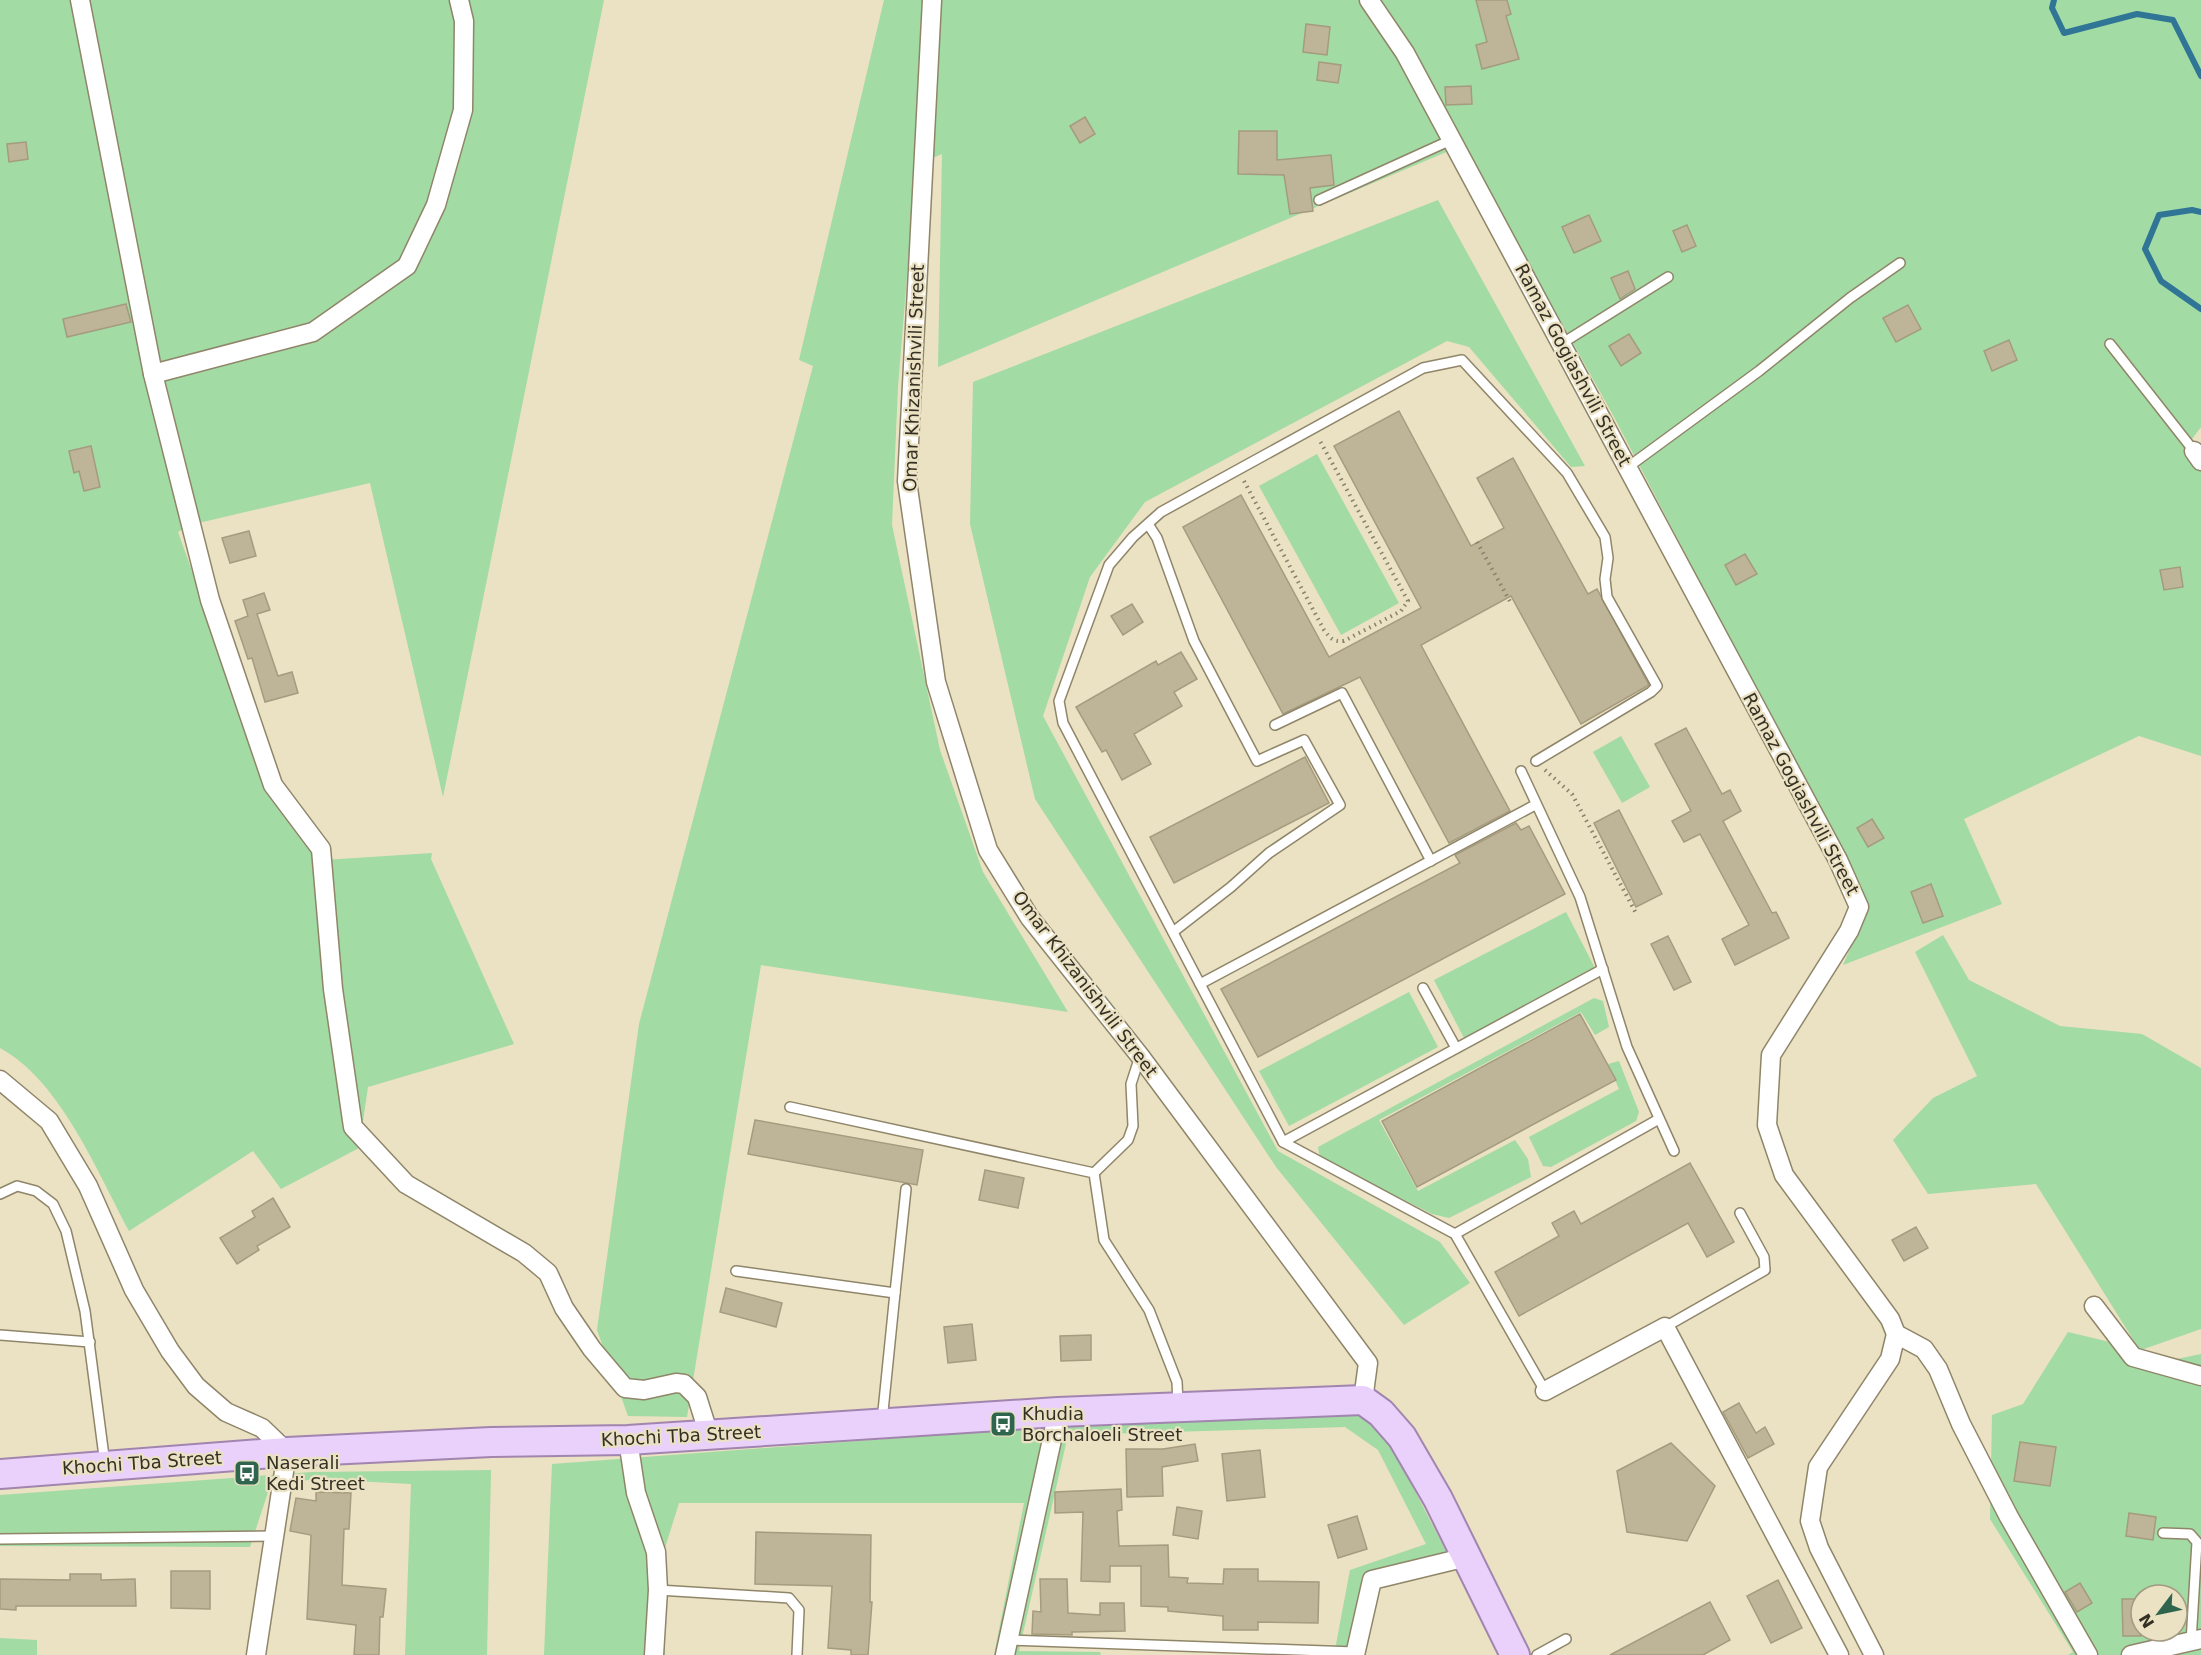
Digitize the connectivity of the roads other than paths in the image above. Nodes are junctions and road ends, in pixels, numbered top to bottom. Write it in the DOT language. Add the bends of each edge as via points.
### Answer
graph roads {
  1 [pos="80,0"];
  2 [pos="459,0"];
  3 [pos="932,0"];
  4 [pos="1369,0"];
  5 [pos="1451,140"];
  6 [pos="1319,200"];
  7 [pos="1900,263"];
  8 [pos="1668,277"];
  9 [pos="1561,344"];
  10 [pos="2110,344"];
  11 [pos="153,374"];
  12 [pos="2198,456"];
  13 [pos="1628,467"];
  14 [pos="1148,524"];
  15 [pos="1275,725"];
  16 [pos="1536,761"];
  17 [pos="1521,771"];
  18 [pos="1535,805"];
  19 [pos="1431,861"];
  20 [pos="1173,932"];
  21 [pos="1603,969"];
  22 [pos="1200,984"];
  23 [pos="1423,988"];
  24 [pos="1456,1048"];
  25 [pos="1140,1056"];
  26 [pos="0,1080"];
  27 [pos="790,1107"];
  28 [pos="1659,1119"];
  29 [pos="1283,1142"];
  30 [pos="1674,1151"];
  31 [pos="1094,1173"];
  32 [pos="906,1189"];
  33 [pos="0,1194"];
  34 [pos="1740,1213"];
  35 [pos="1455,1234"];
  36 [pos="736,1271"];
  37 [pos="895,1293"];
  38 [pos="2094,1306"];
  39 [pos="1665,1328"];
  40 [pos="1896,1334"];
  41 [pos="0,1335"];
  42 [pos="90,1342"];
  43 [pos="2201,1376"];
  44 [pos="1545,1391"];
  45 [pos="1362,1400"];
  46 [pos="1178,1406"];
  47 [pos="1058,1412"];
  48 [pos="881,1424"];
  49 [pos="709,1435"];
  50 [pos="628,1440"];
  51 [pos="287,1452"];
  52 [pos="105,1466"];
  53 [pos="0,1474"];
  54 [pos="2163,1533"];
  55 [pos="275,1536"];
  56 [pos="0,1539"];
  57 [pos="1467,1557"];
  58 [pos="658,1590"];
  59 [pos="1566,1639"];
  60 [pos="2196,1640"];
  61 [pos="1007,1648"];
  62 [pos="1355,1653"];
  63 [pos="256,1655"];
  64 [pos="654,1655"];
  65 [pos="797,1655"];
  66 [pos="1515,1655"];
  67 [pos="1537,1655"];
  68 [pos="1839,1655"];
  69 [pos="1874,1655"];
  70 [pos="2088,1655"];
  71 [pos="2131,1655"];
  1 -- 11 [label="street"];
  2 -- 11 [label="street" via="464,21 463,110 436,205 407,266 313,332"];
  3 -- 25 [label="street, Omar Khizanishvili Street" via="907,481 936,682 988,850 1030,918"];
  4 -- 5 [label="street, Ramaz Gogiashvili Street" via="1404,53"];
  5 -- 6 [label="lane"];
  5 -- 9 [label="street, Ramaz Gogiashvili Street"];
  7 -- 13 [label="lane"];
  8 -- 9 [label="lane"];
  9 -- 13 [label="street, Ramaz Gogiashvili Street"];
  10 -- 12 [label="lane"];
  11 -- 49 [label="street" via="210,600 273,785 321,849 333,989 353,1127 406,1184 524,1253 548,1273 564,1308 592,1350 625,1388 644,1390 684,1384 697,1397"];
  13 -- 40 [label="street, Ramaz Gogiashvili Street" via="1838,860 1859,907 1849,931 1771,1055 1767,1125 1784,1175 1890,1319"];
  14 -- 16 [label="lane" via="1161,512 1423,368 1462,360 1567,473 1605,537 1607,597 1657,686"];
  14 -- 20 [label="lane" via="1109,566 1059,701 1063,723"];
  14 -- 20 [label="lane" via="1157,538 1194,641 1257,761 1304,740 1340,805 1269,853"];
  15 -- 19 [label="lane" via="1342,693"];
  17 -- 18 [label="lane"];
  18 -- 19 [label="lane"];
  18 -- 21 [label="lane" via="1580,897"];
  19 -- 22 [label="lane"];
  20 -- 22 [label="lane"];
  21 -- 24 [label="lane"];
  21 -- 28 [label="lane" via="1627,1047"];
  22 -- 29 [label="lane"];
  23 -- 24 [label="lane"];
  24 -- 29 [label="lane"];
  25 -- 31 [label="lane" via="1131,1084 1133,1126 1128,1140"];
  25 -- 45 [label="street, Omar Khizanishvili Street" via="1368,1363"];
  26 -- 51 [label="street" via="48,1121 88,1186 134,1290 196,1386 226,1412 262,1428"];
  27 -- 31 [label="lane"];
  28 -- 30 [label="lane"];
  28 -- 35 [label="lane"];
  29 -- 35 [label="lane"];
  31 -- 46 [label="lane" via="1104,1240 1149,1310 1177,1382"];
  32 -- 37 [label="lane"];
  33 -- 42 [label="lane" via="17,1186 36,1191 52,1204 69,1243"];
  34 -- 39 [label="lane" via="1764,1257 1765,1269"];
  35 -- 44 [label="lane"];
  36 -- 37 [label="lane"];
  37 -- 48 [label="lane"];
  38 -- 43 [label="street" via="2133,1357"];
  39 -- 44 [label="street"];
  39 -- 68 [label="street"];
  40 -- 69 [label="street" via="1890,1359 1818,1467 1810,1521 1819,1548"];
  40 -- 70 [label="street" via="1924,1349 1938,1369 1961,1424 2009,1517"];
  41 -- 42 [label="lane"];
  42 -- 52 [label="lane"];
  45 -- 46 [label="main road, Khochi Tba Street"];
  45 -- 57 [label="main road" via="1381,1413 1402,1437"];
  46 -- 47 [label="main road, Khochi Tba Street"];
  47 -- 48 [label="main road, Khochi Tba Street"];
  47 -- 61 [label="street"];
  48 -- 49 [label="main road, Khochi Tba Street"];
  49 -- 50 [label="main road, Khochi Tba Street"];
  50 -- 51 [label="main road, Khochi Tba Street"];
  50 -- 58 [label="street" via="636,1493 656,1551"];
  51 -- 52 [label="main road, Khochi Tba Street"];
  51 -- 55 [label="street"];
  52 -- 53 [label="main road, Khochi Tba Street"];
  54 -- 60 [label="lane" via="2190,1534 2197,1542"];
  55 -- 56 [label="lane"];
  55 -- 63 [label="street"];
  57 -- 62 [label="street" via="1372,1580"];
  57 -- 66 [label="main road"];
  58 -- 64 [label="street"];
  58 -- 65 [label="lane" via="789,1598 799,1610"];
  59 -- 67 [label="lane"];
  60 -- 71 [label="street"];
  61 -- 62 [label="lane"];
}
